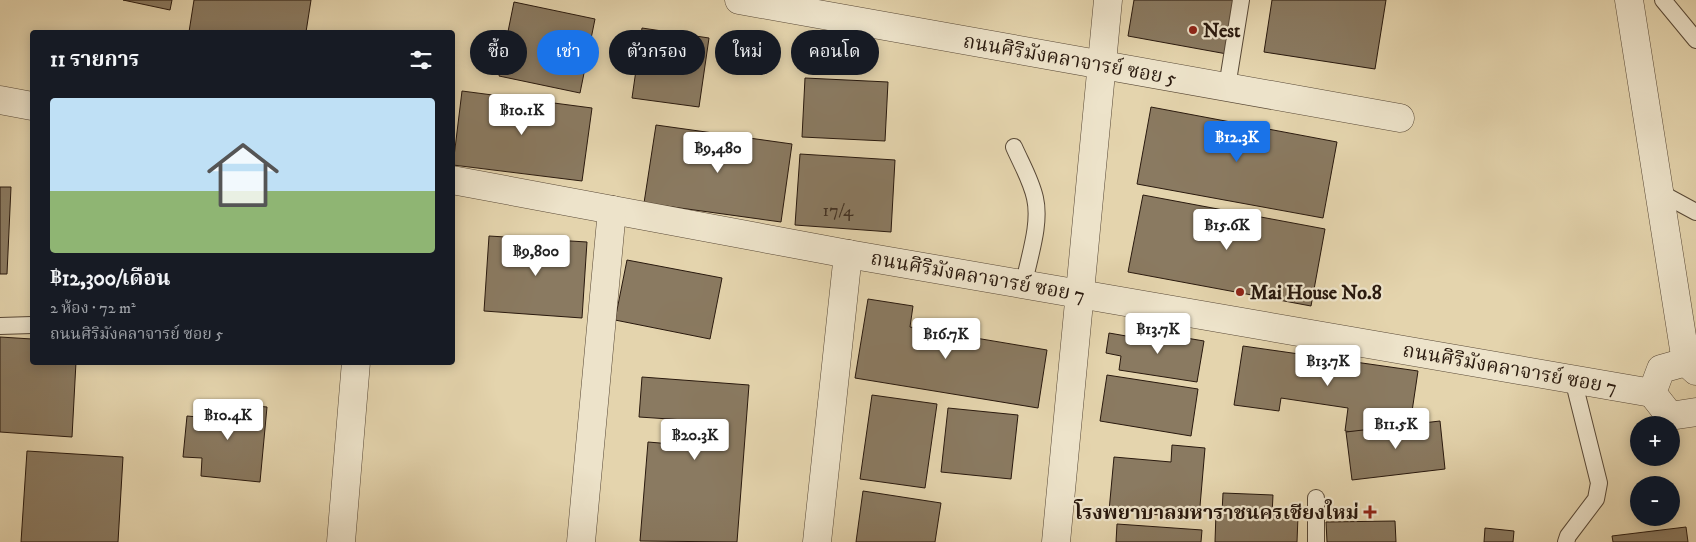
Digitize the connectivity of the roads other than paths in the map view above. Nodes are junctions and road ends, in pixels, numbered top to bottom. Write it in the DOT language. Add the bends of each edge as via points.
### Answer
graph roads {
  1 [pos="739,0"];
  2 [pos="1108,0"];
  3 [pos="1242,0"];
  4 [pos="1629,0"];
  5 [pos="1663,0"];
  6 [pos="1696,40"];
  7 [pos="1102,64"];
  8 [pos="1227,87"];
  9 [pos="0,100"];
  10 [pos="30,106"];
  11 [pos="1400,118"];
  12 [pos="1014,147"];
  13 [pos="455,181"];
  14 [pos="1660,192"];
  15 [pos="612,210"];
  16 [pos="1696,212"];
  17 [pos="848,254"];
  18 [pos="1024,283"];
  19 [pos="1081,294"];
  20 [pos="30,325"];
  21 [pos="0,326"];
  22 [pos="356,365"];
  23 [pos="1691,366"];
  24 [pos="1573,379"];
  25 [pos="1652,393"];
  26 [pos="1696,412"];
  27 [pos="1316,498"];
  28 [pos="342,542"];
  29 [pos="581,542"];
  30 [pos="816,542"];
  31 [pos="1056,542"];
  32 [pos="1316,542"];
  33 [pos="1566,542"];
  1 -- 7 [label="street, ถนนศิริมังคลาจารย์ ซอย 5"];
  2 -- 7 [label="street"];
  3 -- 8 [label="lane"];
  4 -- 14 [label="street"];
  5 -- 6 [label="lane"];
  7 -- 8 [label="street, ถนนศิริมังคลาจารย์ ซอย 5"];
  7 -- 19 [label="street"];
  8 -- 11 [label="street, ถนนศิริมังคลาจารย์ ซอย 5"];
  9 -- 10 [label="street"];
  12 -- 18 [label="lane" via="1029,180 1037,214"];
  13 -- 15 [label="street, ถนนศิริมังคลาจารย์ ซอย 7"];
  14 -- 16 [label="lane"];
  14 -- 23 [label="street"];
  15 -- 17 [label="street, ถนนศิริมังคลาจารย์ ซอย 7"];
  15 -- 29 [label="street"];
  17 -- 18 [label="street, ถนนศิริมังคลาจารย์ ซอย 7"];
  17 -- 30 [label="street"];
  18 -- 19 [label="street, ถนนศิริมังคลาจารย์ ซอย 7"];
  19 -- 24 [label="street, ถนนศิริมังคลาจารย์ ซอย 7"];
  19 -- 31 [label="street"];
  20 -- 21 [label="lane"];
  22 -- 28 [label="street"];
  23 -- 25 [label="street" via="1661,369"];
  24 -- 25 [label="street, ถนนศิริมังคลาจารย์ ซอย 7"];
  24 -- 33 [label="lane" via="1599,483 1596,499"];
  25 -- 26 [label="street" via="1670,416"];
  27 -- 32 [label="lane"];
}
